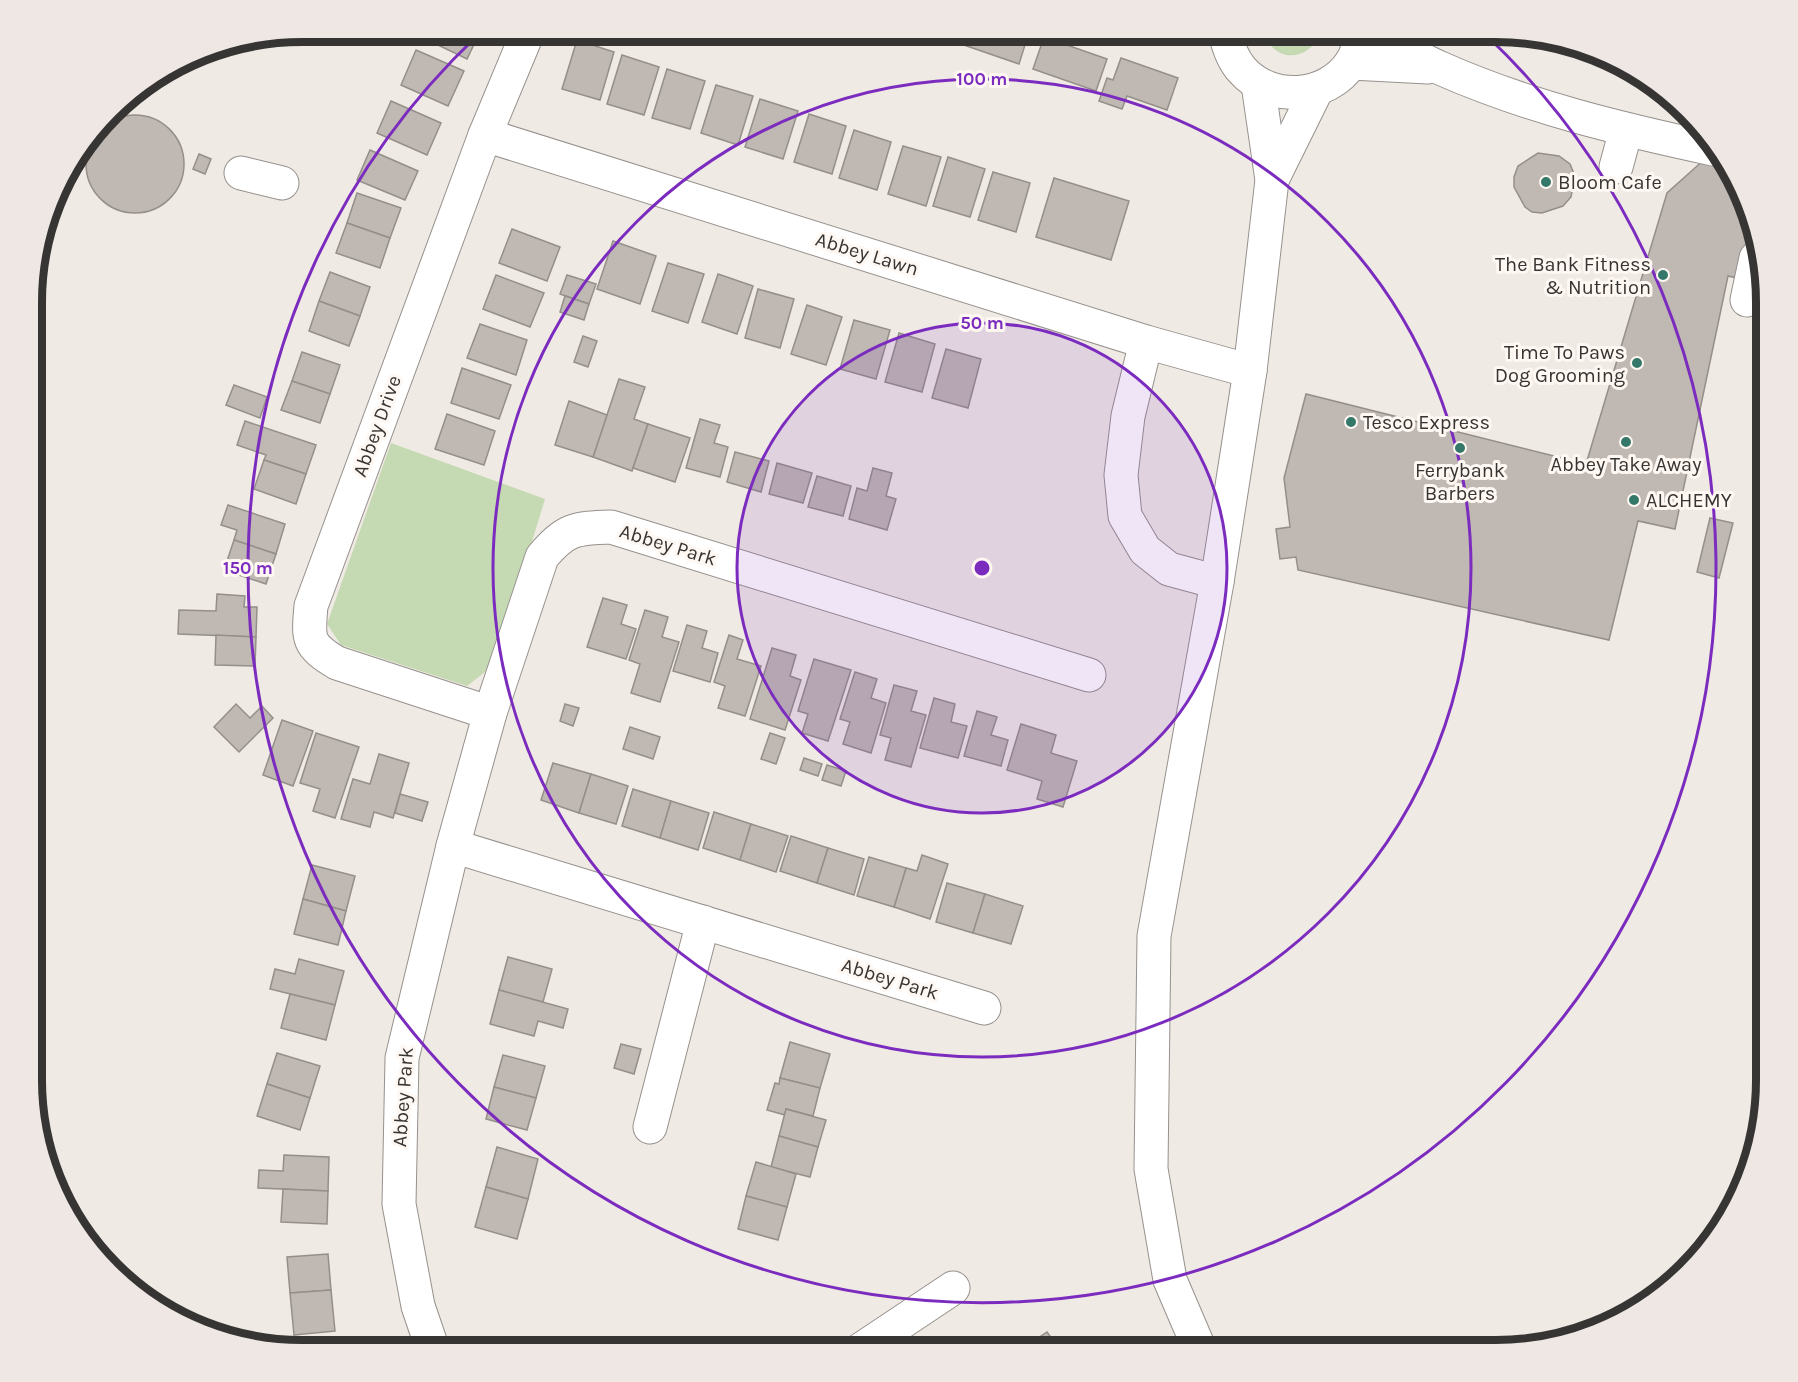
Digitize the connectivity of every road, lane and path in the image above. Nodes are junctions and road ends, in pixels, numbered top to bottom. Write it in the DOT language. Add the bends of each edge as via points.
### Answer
graph roads {
  1 [pos="524,42"];
  2 [pos="1228,42"];
  3 [pos="1360,42"];
  4 [pos="1390,42"];
  5 [pos="1351,63"];
  6 [pos="1439,68"];
  7 [pos="1258,84"];
  8 [pos="1317,89"];
  9 [pos="1626,130"];
  10 [pos="485,135"];
  11 [pos="1704,146"];
  12 [pos="1616,167"];
  13 [pos="241,173"];
  14 [pos="1272,180"];
  15 [pos="282,183"];
  16 [pos="1754,268"];
  17 [pos="1747,300"];
  18 [pos="1146,342"];
  19 [pos="1250,371"];
  20 [pos="1217,582"];
  21 [pos="1089,675"];
  22 [pos="490,713"];
  23 [pos="453,846"];
  24 [pos="704,922"];
  25 [pos="984,1008"];
  26 [pos="650,1127"];
  27 [pos="953,1288"];
  28 [pos="430,1340"];
  29 [pos="882,1340"];
  30 [pos="1196,1340"];
  1 -- 10 [label="street, Abbey Drive"];
  2 -- 7 [label="street" via="1242,70"];
  3 -- 5 [label="street"];
  4 -- 6 [label="street"];
  5 -- 6 [label="street"];
  5 -- 8 [label="street" via="1336,79"];
  6 -- 9 [label="street" via="1570,116"];
  7 -- 8 [label="street" via="1297,93"];
  7 -- 14 [label="street"];
  8 -- 14 [label="street"];
  9 -- 11 [label="street"];
  9 -- 12 [label="street"];
  10 -- 18 [label="street, Abbey Lawn"];
  10 -- 22 [label="street, Abbey Drive" via="310,606 308,633 318,652 337,663"];
  13 -- 15 [label="street"];
  14 -- 19 [label="street"];
  16 -- 17 [label="street"];
  18 -- 19 [label="street, Abbey Lawn"];
  18 -- 20 [label="street" via="1128,416 1121,475 1125,516 1145,550 1169,568"];
  19 -- 20 [label="street"];
  20 -- 30 [label="street" via="1154,936 1151,1168 1170,1280"];
  21 -- 22 [label="street, Abbey Park" via="611,527 582,528 557,539 542,557"];
  22 -- 23 [label="street, Abbey Park"];
  23 -- 24 [label="street, Abbey Park"];
  23 -- 28 [label="street, Abbey Park" via="402,1058 399,1204 418,1306"];
  24 -- 25 [label="street, Abbey Park"];
  24 -- 26 [label="street"];
  27 -- 29 [label="street"];
}
